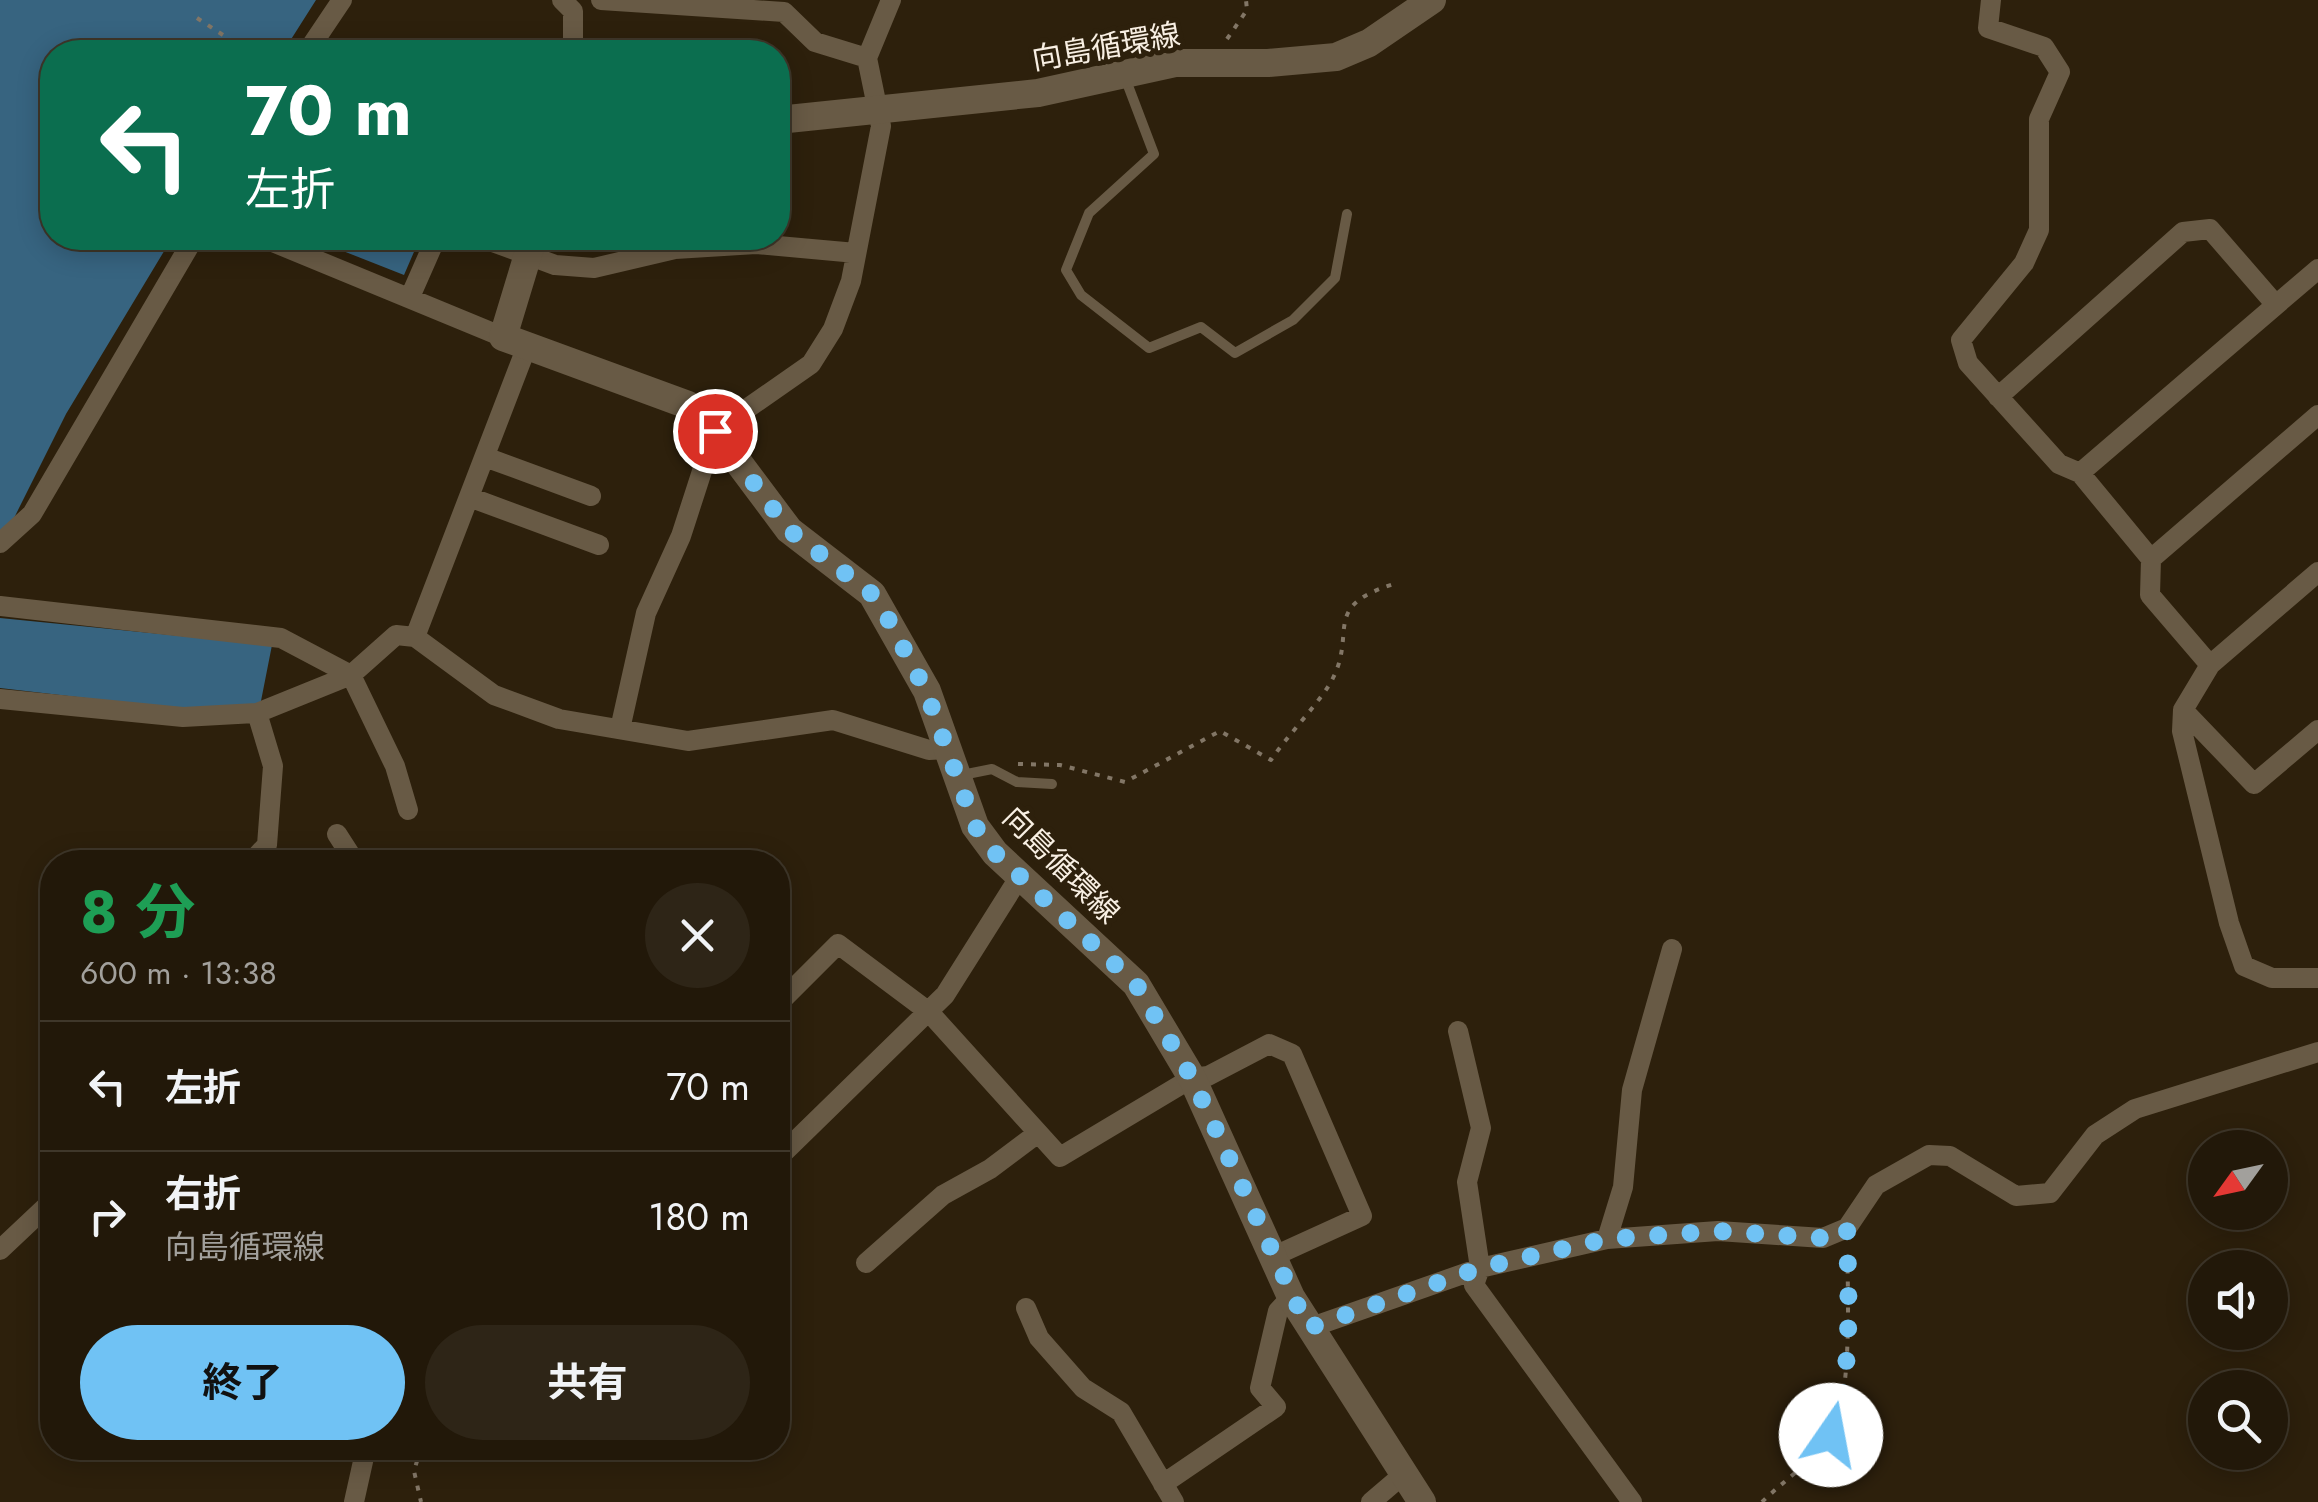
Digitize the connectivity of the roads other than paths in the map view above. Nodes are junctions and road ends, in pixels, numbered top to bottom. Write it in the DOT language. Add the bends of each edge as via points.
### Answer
graph roads {
  1 [pos="342,0"];
  2 [pos="600,0"];
  3 [pos="891,0"];
  4 [pos="1432,0"];
  5 [pos="1990,0"];
  6 [pos="568,6"];
  7 [pos="315,40"];
  8 [pos="572,40"];
  9 [pos="867,58"];
  10 [pos="1123,74"];
  11 [pos="876,112"];
  12 [pos="790,119"];
  13 [pos="1348,214"];
  14 [pos="790,247"];
  15 [pos="187,250"];
  16 [pos="292,250"];
  17 [pos="431,250"];
  18 [pos="530,250"];
  19 [pos="534,250"];
  20 [pos="671,250"];
  21 [pos="856,254"];
  22 [pos="2318,269"];
  23 [pos="410,298"];
  24 [pos="2276,305"];
  25 [pos="515,342"];
  26 [pos="1998,397"];
  27 [pos="2318,415"];
  28 [pos="715,431"];
  29 [pos="484,457"];
  30 [pos="2080,472"];
  31 [pos="591,496"];
  32 [pos="469,497"];
  33 [pos="0,543"];
  34 [pos="599,544"];
  35 [pos="2151,559"];
  36 [pos="2318,572"];
  37 [pos="0,606"];
  38 [pos="415,637"];
  39 [pos="2210,665"];
  40 [pos="350,675"];
  41 [pos="0,699"];
  42 [pos="2183,710"];
  43 [pos="257,713"];
  44 [pos="620,729"];
  45 [pos="2318,730"];
  46 [pos="946,749"];
  47 [pos="954,777"];
  48 [pos="1052,784"];
  49 [pos="408,810"];
  50 [pos="336,834"];
  51 [pos="263,850"];
  52 [pos="346,850"];
  53 [pos="1020,876"];
  54 [pos="1672,949"];
  55 [pos="2318,978"];
  56 [pos="790,992"];
  57 [pos="928,1012"];
  58 [pos="1458,1031"];
  59 [pos="2318,1052"];
  60 [pos="1192,1078"];
  61 [pos="1038,1133"];
  62 [pos="790,1146"];
  63 [pos="40,1214"];
  64 [pos="1607,1239"];
  65 [pos="0,1250"];
  66 [pos="1272,1257"];
  67 [pos="866,1263"];
  68 [pos="1480,1268"];
  69 [pos="1291,1298"];
  70 [pos="1026,1308"];
  71 [pos="1308,1328"];
  72 [pos="363,1460"];
  73 [pos="1406,1472"];
  74 [pos="1168,1493"];
  75 [pos="354,1502"];
  76 [pos="1371,1502"];
  77 [pos="1422,1502"];
  78 [pos="1632,1502"];
  1 -- 7 [label="street"];
  2 -- 6 [label="street"];
  2 -- 9 [label="street" via="784,12 815,42"];
  3 -- 9 [label="street"];
  4 -- 10 [label="main road, 向島循環線" via="1369,44 1336,57 1175,62"];
  5 -- 26 [label="street" via="1988,28 2044,47 2060,72 2039,119 2040,230 2024,264 1961,340 1968,363"];
  6 -- 8 [label="street"];
  9 -- 11 [label="street"];
  10 -- 11 [label="main road, 向島循環線" via="1038,93"];
  10 -- 13 [label="lane" via="1154,154 1088,213 1066,270 1081,295 1149,348 1200,327 1235,353 1293,320 1334,278"];
  11 -- 12 [label="main road, 向島循環線"];
  11 -- 21 [label="street" via="881,126"];
  14 -- 21 [label="street"];
  15 -- 33 [label="street" via="32,514"];
  16 -- 23 [label="street"];
  17 -- 23 [label="street"];
  18 -- 25 [label="main road"];
  19 -- 20 [label="street" via="555,266 594,268"];
  21 -- 28 [label="street" via="833,330 810,364"];
  22 -- 24 [label="street"];
  23 -- 25 [label="street"];
  24 -- 26 [label="street" via="2210,229 2182,232"];
  24 -- 30 [label="street"];
  25 -- 28 [label="main road, 向島循環線" via="688,405"];
  25 -- 29 [label="street"];
  26 -- 30 [label="street" via="2059,464"];
  27 -- 35 [label="street"];
  28 -- 44 [label="street" via="682,536 646,613"];
  28 -- 46 [label="main road, 向島循環線" via="789,530 872,594 926,691"];
  29 -- 31 [label="street"];
  29 -- 32 [label="street"];
  30 -- 35 [label="street"];
  32 -- 34 [label="street"];
  32 -- 38 [label="street"];
  35 -- 39 [label="street" via="2150,595"];
  36 -- 39 [label="street"];
  37 -- 40 [label="street" via="280,638"];
  38 -- 40 [label="street" via="396,635"];
  38 -- 44 [label="street" via="494,695 558,719"];
  39 -- 42 [label="street"];
  40 -- 43 [label="street"];
  40 -- 49 [label="street"];
  41 -- 43 [label="street" via="184,717"];
  42 -- 45 [label="street" via="2254,784"];
  42 -- 55 [label="street" via="2182,732 2244,966 2272,978"];
  43 -- 51 [label="street" via="273,766"];
  44 -- 46 [label="street" via="688,741 833,720 929,750"];
  46 -- 47 [label="main road, 向島循環線"];
  47 -- 48 [label="lane" via="992,769 1017,782"];
  47 -- 53 [label="main road, 向島循環線" via="975,826"];
  50 -- 52 [label="street"];
  53 -- 57 [label="street"];
  53 -- 60 [label="main road, 向島循環線" via="1136,984"];
  54 -- 64 [label="street" via="1632,1090 1623,1186"];
  56 -- 57 [label="street" via="838,944"];
  57 -- 61 [label="street"];
  57 -- 62 [label="street"];
  58 -- 68 [label="street" via="1481,1128 1467,1182"];
  59 -- 64 [label="street" via="2135,1109 2095,1135 2050,1193 2016,1196 1950,1156 1929,1155 1876,1185 1847,1228 1822,1238 1718,1231"];
  60 -- 61 [label="street" via="1060,1157"];
  60 -- 66 [label="main road, 向島循環線"];
  60 -- 66 [label="street" via="1269,1044 1292,1054 1362,1216"];
  61 -- 67 [label="street" via="943,1195"];
  63 -- 65 [label="street"];
  64 -- 68 [label="street"];
  66 -- 69 [label="main road, 向島循環線"];
  68 -- 71 [label="street"];
  68 -- 78 [label="street" via="1474,1286"];
  69 -- 71 [label="main road, 向島循環線"];
  69 -- 74 [label="street" via="1278,1311 1260,1388 1276,1407"];
  70 -- 74 [label="street" via="1039,1338 1082,1388 1120,1412"];
  71 -- 73 [label="main road, 向島循環線"];
  72 -- 75 [label="street"];
  73 -- 76 [label="street"];
  73 -- 77 [label="main road, 向島循環線"];
}
